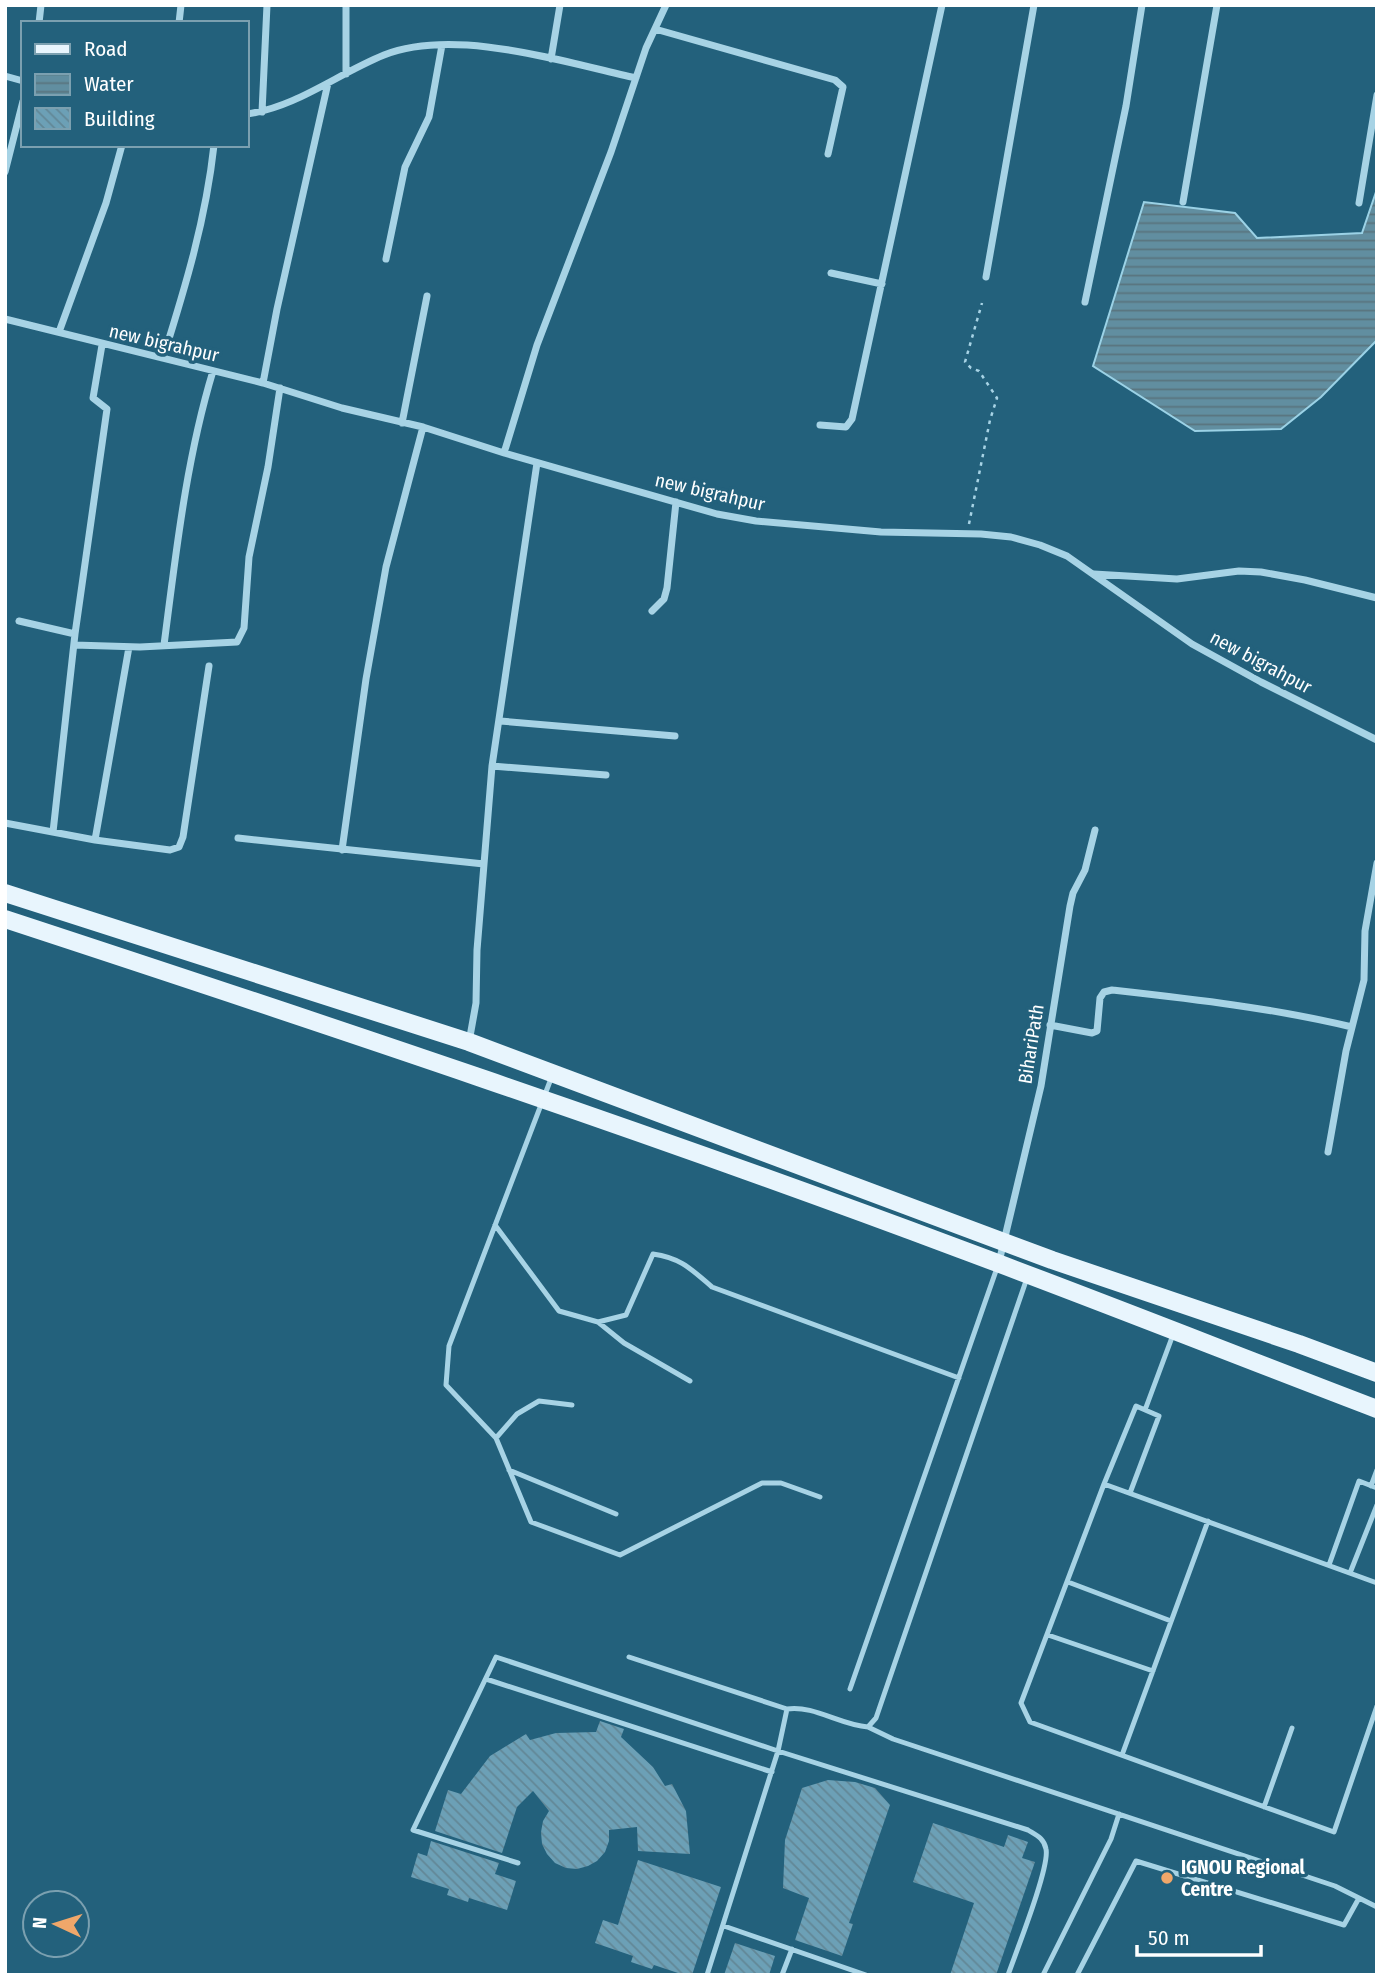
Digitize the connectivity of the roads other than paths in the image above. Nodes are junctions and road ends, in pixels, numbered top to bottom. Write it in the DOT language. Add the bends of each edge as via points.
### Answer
graph roads {
  1 [pos="267,5"];
  2 [pos="346,5"];
  3 [pos="560,5"];
  4 [pos="666,5"];
  5 [pos="942,5"];
  6 [pos="1034,5"];
  7 [pos="1142,5"];
  8 [pos="1217,5"];
  9 [pos="654,29"];
  10 [pos="442,44"];
  11 [pos="551,59"];
  12 [pos="346,74"];
  13 [pos="635,78"];
  14 [pos="328,83"];
  15 [pos="1377,95"];
  16 [pos="21,109"];
  17 [pos="262,112"];
  18 [pos="248,114"];
  19 [pos="121,147"];
  20 [pos="214,147"];
  21 [pos="828,154"];
  22 [pos="5,172"];
  23 [pos="1183,202"];
  24 [pos="1359,202"];
  25 [pos="386,259"];
  26 [pos="831,273"];
  27 [pos="986,277"];
  28 [pos="882,284"];
  29 [pos="427,296"];
  30 [pos="1084,302"];
  31 [pos="5,319"];
  32 [pos="59,332"];
  33 [pos="102,345"];
  34 [pos="163,358"];
  35 [pos="213,371"];
  36 [pos="263,383"];
  37 [pos="281,388"];
  38 [pos="402,423"];
  39 [pos="820,425"];
  40 [pos="423,427"];
  41 [pos="504,453"];
  42 [pos="537,463"];
  43 [pos="677,502"];
  44 [pos="1094,574"];
  45 [pos="1377,598"];
  46 [pos="652,611"];
  47 [pos="19,621"];
  48 [pos="75,634"];
  49 [pos="74,645"];
  50 [pos="164,645"];
  51 [pos="129,647"];
  52 [pos="209,666"];
  53 [pos="500,721"];
  54 [pos="675,736"];
  55 [pos="1377,740"];
  56 [pos="492,766"];
  57 [pos="606,775"];
  58 [pos="5,823"];
  59 [pos="1095,830"];
  60 [pos="53,832"];
  61 [pos="238,838"];
  62 [pos="95,840"];
  63 [pos="342,850"];
  64 [pos="1377,863"];
  65 [pos="484,864"];
  66 [pos="5,893"];
  67 [pos="5,919"];
  68 [pos="128,932"];
  69 [pos="120,957"];
  70 [pos="399,1020"];
  71 [pos="1050,1025"];
  72 [pos="1352,1027"];
  73 [pos="469,1042"];
  74 [pos="390,1047"];
  75 [pos="552,1074"];
  76 [pos="544,1100"];
  77 [pos="1328,1152"];
  78 [pos="495,1225"];
  79 [pos="1004,1242"];
  80 [pos="999,1264"];
  81 [pos="1028,1275"];
  82 [pos="598,1322"];
  83 [pos="1175,1329"];
  84 [pos="1377,1373"];
  85 [pos="959,1378"];
  86 [pos="690,1381"];
  87 [pos="572,1405"];
  88 [pos="1377,1409"];
  89 [pos="1146,1410"];
  90 [pos="496,1438"];
  91 [pos="509,1470"];
  92 [pos="1377,1470"];
  93 [pos="1104,1484"];
  94 [pos="1374,1487"];
  95 [pos="1130,1493"];
  96 [pos="820,1497"];
  97 [pos="1377,1505"];
  98 [pos="616,1514"];
  99 [pos="1208,1521"];
  100 [pos="1329,1565"];
  101 [pos="1350,1573"];
  102 [pos="1068,1582"];
  103 [pos="1377,1583"];
  104 [pos="1171,1621"];
  105 [pos="1048,1635"];
  106 [pos="629,1657"];
  107 [pos="1153,1671"];
  108 [pos="486,1679"];
  109 [pos="850,1689"];
  110 [pos="1377,1706"];
  111 [pos="787,1709"];
  112 [pos="868,1727"];
  113 [pos="1292,1728"];
  114 [pos="778,1751"];
  115 [pos="1122,1755"];
  116 [pos="772,1772"];
  117 [pos="1264,1807"];
  118 [pos="1119,1814"];
  119 [pos="518,1863"];
  120 [pos="1359,1898"];
  121 [pos="1377,1907"];
  122 [pos="724,1926"];
  123 [pos="792,1949"];
  124 [pos="707,1975"];
  125 [pos="782,1975"];
  126 [pos="866,1975"];
  127 [pos="1008,1975"];
  128 [pos="1044,1975"];
  129 [pos="1077,1975"];
  1 -- 17 [label="street"];
  2 -- 12 [label="street"];
  3 -- 11 [label="street"];
  4 -- 9 [label="street"];
  5 -- 28 [label="street"];
  6 -- 27 [label="street"];
  7 -- 30 [label="street" via="1126,106"];
  8 -- 23 [label="street"];
  9 -- 13 [label="street"];
  9 -- 21 [label="street" via="835,80 842,87"];
  10 -- 11 [label="street"];
  10 -- 12 [label="street" via="397,51"];
  10 -- 25 [label="street" via="429,117 405,167"];
  11 -- 13 [label="street"];
  12 -- 14 [label="street"];
  13 -- 41 [label="street" via="537,345"];
  14 -- 17 [label="street"];
  14 -- 36 [label="street"];
  15 -- 24 [label="street"];
  16 -- 22 [label="street"];
  17 -- 18 [label="street"];
  19 -- 32 [label="street"];
  20 -- 34 [label="street" via="201,225"];
  26 -- 28 [label="street"];
  28 -- 39 [label="street" via="852,419 846,427"];
  29 -- 38 [label="street"];
  31 -- 32 [label="street, new bigrahpur"];
  32 -- 33 [label="street, new bigrahpur"];
  33 -- 34 [label="street, new bigrahpur"];
  33 -- 48 [label="street" via="93,398 107,409"];
  34 -- 35 [label="street, new bigrahpur"];
  35 -- 36 [label="street, new bigrahpur"];
  35 -- 50 [label="street" via="191,464"];
  36 -- 37 [label="street, new bigrahpur"];
  37 -- 38 [label="street, new bigrahpur"];
  37 -- 50 [label="street" via="252,539 241,635 237,642 226,644"];
  38 -- 40 [label="street, new bigrahpur"];
  40 -- 41 [label="street, new bigrahpur"];
  40 -- 63 [label="street" via="386,566"];
  41 -- 42 [label="street, new bigrahpur"];
  42 -- 43 [label="street, new bigrahpur"];
  42 -- 53 [label="street"];
  43 -- 44 [label="street, new bigrahpur" via="756,521 1012,537 1067,556"];
  43 -- 46 [label="street" via="667,589"];
  44 -- 45 [label="street" via="1177,579 1261,572"];
  44 -- 55 [label="street, new bigrahpur" via="1192,644"];
  47 -- 48 [label="street"];
  48 -- 49 [label="street"];
  49 -- 51 [label="street"];
  49 -- 60 [label="street"];
  50 -- 51 [label="street"];
  51 -- 62 [label="street"];
  52 -- 62 [label="street" via="179,848"];
  53 -- 54 [label="street"];
  53 -- 56 [label="street"];
  56 -- 57 [label="street"];
  56 -- 65 [label="street"];
  58 -- 60 [label="street"];
  59 -- 71 [label="street, BihariPath" via="1070,906"];
  60 -- 62 [label="street"];
  61 -- 63 [label="street"];
  63 -- 65 [label="street"];
  64 -- 72 [label="street" via="1365,931 1364,980"];
  65 -- 73 [label="street" via="476,1003"];
  66 -- 68 [label="main road"];
  67 -- 69 [label="main road"];
  68 -- 69 [label="main road"];
  68 -- 70 [label="main road"];
  69 -- 74 [label="main road"];
  70 -- 73 [label="main road"];
  70 -- 74 [label="main road"];
  71 -- 72 [label="street" via="1097,1031 1100,998 1112,990 1209,1000"];
  71 -- 79 [label="street, BihariPath" via="1027,1153"];
  72 -- 77 [label="street"];
  73 -- 75 [label="main road"];
  74 -- 76 [label="main road"];
  75 -- 76 [label="lane"];
  75 -- 79 [label="main road"];
  76 -- 78 [label="lane"];
  76 -- 80 [label="main road"];
  78 -- 82 [label="lane" via="559,1311"];
  78 -- 90 [label="lane" via="449,1346 446,1385"];
  79 -- 80 [label="street, BihariPath"];
  79 -- 84 [label="main road"];
  80 -- 81 [label="main road"];
  80 -- 85 [label="lane"];
  81 -- 83 [label="main road"];
  81 -- 112 [label="lane" via="877,1718"];
  82 -- 85 [label="lane" via="626,1315 653,1254 669,1256 685,1263 712,1287"];
  82 -- 86 [label="lane" via="624,1343"];
  83 -- 88 [label="main road"];
  83 -- 89 [label="lane"];
  85 -- 109 [label="lane"];
  87 -- 90 [label="lane" via="539,1401 517,1414"];
  89 -- 93 [label="lane" via="1136,1406"];
  89 -- 95 [label="lane" via="1159,1416"];
  90 -- 91 [label="lane"];
  91 -- 96 [label="lane" via="531,1522 620,1555 762,1483 781,1483"];
  91 -- 98 [label="lane"];
  92 -- 94 [label="lane"];
  93 -- 95 [label="lane"];
  93 -- 102 [label="lane"];
  94 -- 100 [label="lane" via="1359,1481"];
  95 -- 99 [label="lane"];
  97 -- 101 [label="lane"];
  99 -- 100 [label="lane"];
  99 -- 104 [label="lane"];
  100 -- 101 [label="lane"];
  101 -- 103 [label="lane"];
  102 -- 104 [label="lane"];
  102 -- 105 [label="lane"];
  104 -- 107 [label="lane"];
  105 -- 107 [label="lane"];
  105 -- 115 [label="lane" via="1021,1703 1024,1713 1030,1722"];
  106 -- 111 [label="lane"];
  107 -- 115 [label="lane"];
  108 -- 114 [label="lane" via="496,1657"];
  108 -- 116 [label="lane"];
  108 -- 119 [label="lane" via="413,1830"];
  110 -- 117 [label="lane" via="1334,1832"];
  111 -- 112 [label="lane" via="798,1707"];
  111 -- 114 [label="lane"];
  112 -- 118 [label="lane"];
  113 -- 117 [label="lane"];
  114 -- 116 [label="lane"];
  114 -- 127 [label="lane" via="1028,1830 1041,1838 1047,1849 1045,1868"];
  115 -- 117 [label="lane"];
  116 -- 122 [label="lane"];
  118 -- 120 [label="lane"];
  118 -- 128 [label="lane"];
  120 -- 121 [label="lane"];
  120 -- 129 [label="lane" via="1344,1924 1136,1861"];
  122 -- 123 [label="lane"];
  122 -- 124 [label="lane"];
  123 -- 125 [label="lane"];
  123 -- 126 [label="lane"];
}
